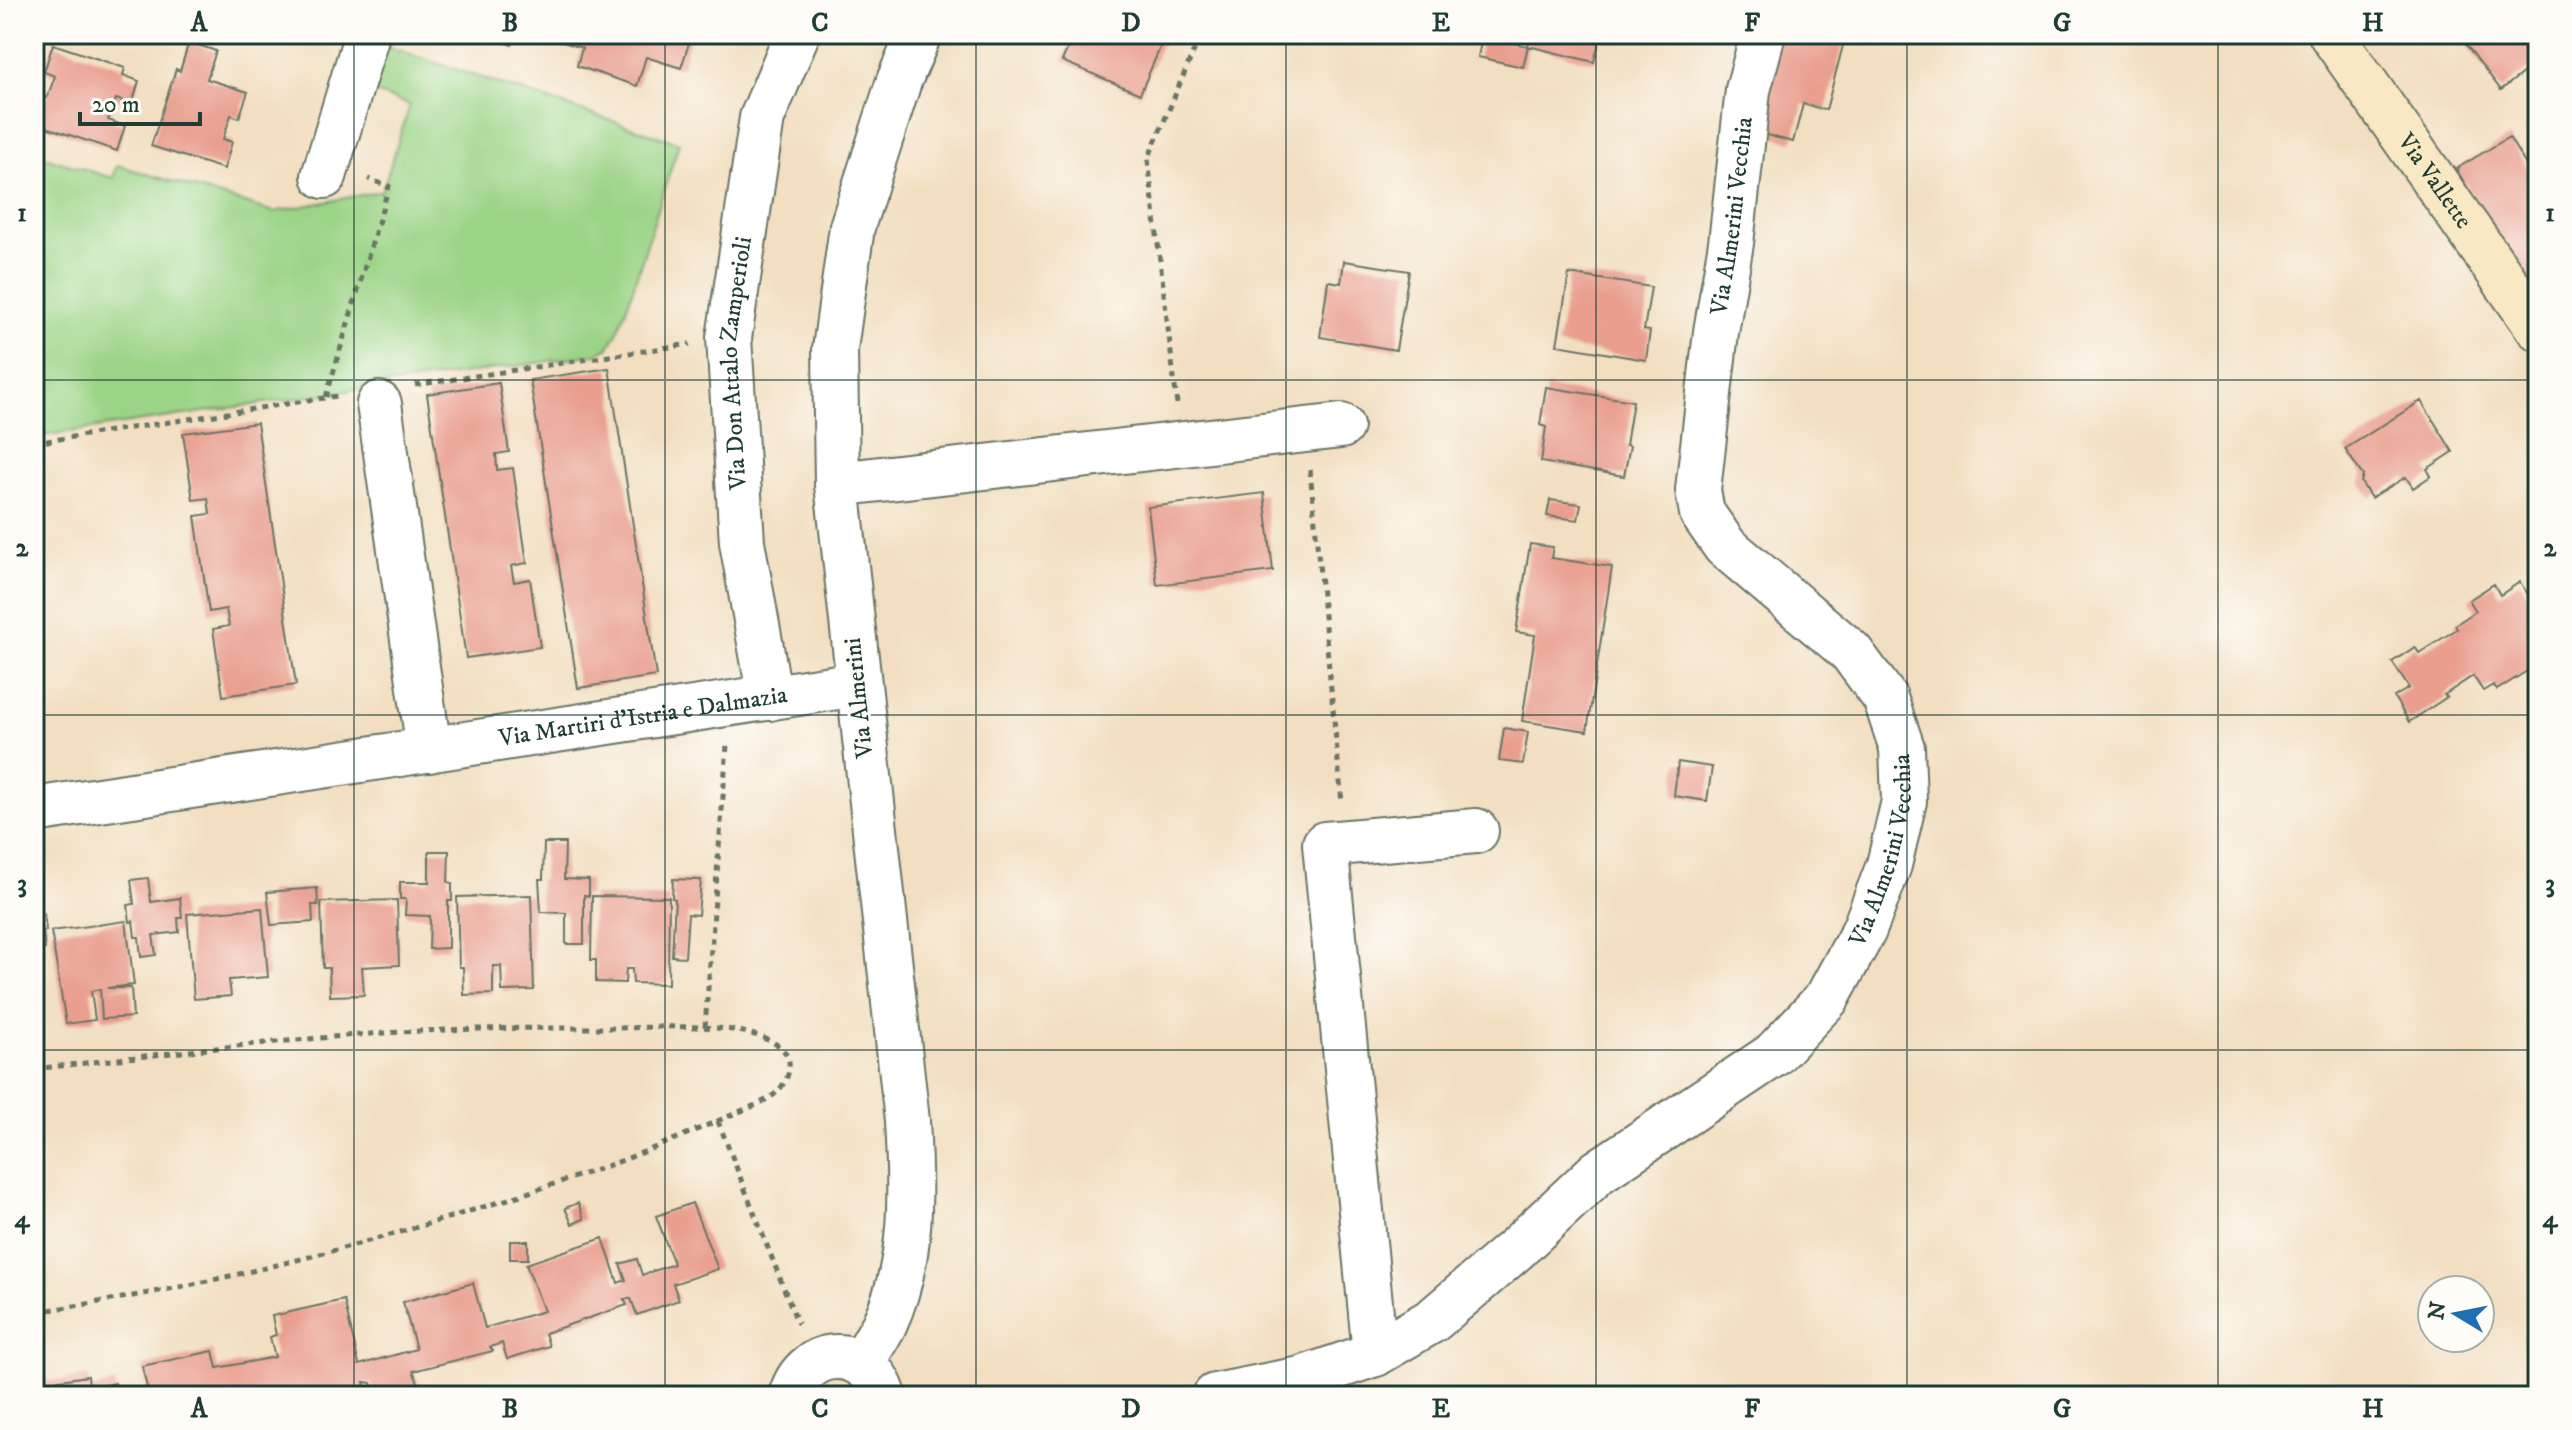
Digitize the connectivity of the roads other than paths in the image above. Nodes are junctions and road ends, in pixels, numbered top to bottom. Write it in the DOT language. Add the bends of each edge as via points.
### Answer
graph roads {
  1 [pos="367,34"];
  2 [pos="797,34"];
  3 [pos="919,34"];
  4 [pos="1763,34"];
  5 [pos="2331,34"];
  6 [pos="325,171"];
  7 [pos="2538,328"];
  8 [pos="379,404"];
  9 [pos="1324,428"];
  10 [pos="837,484"];
  11 [pos="857,684"];
  12 [pos="751,701"];
  13 [pos="429,750"];
  14 [pos="34,810"];
  15 [pos="1476,831"];
  16 [pos="1375,1354"];
  17 [pos="873,1379"];
  18 [pos="802,1380"];
  19 [pos="1215,1396"];
  1 -- 6 [label="street"];
  2 -- 12 [label="street, Via Don Attalo Zamperioli" via="762,118 729,338"];
  3 -- 10 [label="street, Via Almerini" via="852,227 835,349"];
  4 -- 16 [label="street, Via Almerini Vecchia" via="1748,90 1698,490 1702,513 1725,546 1851,652 1885,698 1902,748 1904,801 1889,865 1864,930 1827,998 1773,1055 1598,1172 1433,1320"];
  5 -- 7 [label="main road, Via Vallette"];
  8 -- 13 [label="street"];
  9 -- 10 [label="street"];
  10 -- 11 [label="street, Via Almerini"];
  11 -- 12 [label="street, Via Martiri d'Istria e Dalmazia"];
  11 -- 17 [label="street, Via Almerini" via="910,1177 901,1277 884,1323"];
  12 -- 13 [label="street, Via Martiri d'Istria e Dalmazia"];
  13 -- 14 [label="street, Via Martiri d'Istria e Dalmazia"];
  15 -- 16 [label="street" via="1325,844"];
  16 -- 19 [label="street, Via Almerini Vecchia" via="1301,1379"];
  17 -- 18 [label="street" via="846,1357 830,1357"];
}
